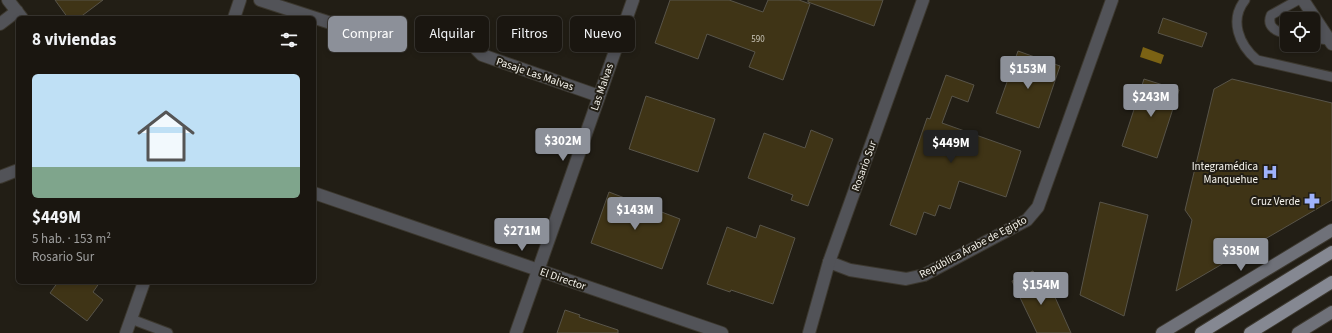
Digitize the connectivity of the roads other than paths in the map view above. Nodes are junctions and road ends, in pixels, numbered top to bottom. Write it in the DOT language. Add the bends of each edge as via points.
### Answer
graph roads {
  1 [pos="8,0"];
  2 [pos="240,0"];
  3 [pos="260,0"];
  4 [pos="632,0"];
  5 [pos="923,0"];
  6 [pos="1112,0"];
  7 [pos="1244,0"];
  8 [pos="1298,0"];
  9 [pos="1303,0"];
  10 [pos="19,15"];
  11 [pos="16,16"];
  12 [pos="235,16"];
  13 [pos="309,16"];
  14 [pos="316,18"];
  15 [pos="328,22"];
  16 [pos="0,24"];
  17 [pos="1280,32"];
  18 [pos="1320,40"];
  19 [pos="1331,42"];
  20 [pos="479,52"];
  21 [pos="1332,77"];
  22 [pos="599,96"];
  23 [pos="16,171"];
  24 [pos="0,177"];
  25 [pos="316,194"];
  26 [pos="1332,230"];
  27 [pos="1332,252"];
  28 [pos="829,262"];
  29 [pos="538,270"];
  30 [pos="1332,282"];
  31 [pos="143,284"];
  32 [pos="1332,312"];
  33 [pos="131,319"];
  34 [pos="126,333"];
  35 [pos="168,333"];
  36 [pos="516,333"];
  37 [pos="722,333"];
  38 [pos="809,333"];
  39 [pos="1162,333"];
  40 [pos="1201,333"];
  41 [pos="1250,333"];
  42 [pos="1298,333"];
  1 -- 10 [label="street"];
  2 -- 12 [label="street"];
  3 -- 13 [label="street"];
  4 -- 22 [label="street, Las Malvas"];
  5 -- 28 [label="street, Rosario Sur"];
  6 -- 28 [label="street, República Árabe de Egipto" via="1038,207 1027,220 924,275 906,279 850,270"];
  7 -- 21 [label="lane" via="1237,15 1236,28 1249,54 1257,60"];
  8 -- 17 [label="lane" via="1271,15 1271,25"];
  9 -- 19 [label="street"];
  11 -- 16 [label="street"];
  14 -- 15 [label="street"];
  18 -- 19 [label="lane"];
  20 -- 22 [label="street, Pasaje Las Malvas"];
  22 -- 29 [label="street, Las Malvas"];
  23 -- 24 [label="street"];
  25 -- 29 [label="street, El Director"];
  26 -- 39 [label="main road"];
  27 -- 40 [label="main road"];
  28 -- 38 [label="street, Rosario Sur"];
  29 -- 36 [label="street, Las Malvas"];
  29 -- 37 [label="street, El Director"];
  30 -- 41 [label="main road"];
  31 -- 33 [label="street"];
  32 -- 42 [label="main road"];
  33 -- 34 [label="street"];
  33 -- 35 [label="lane"];
}
